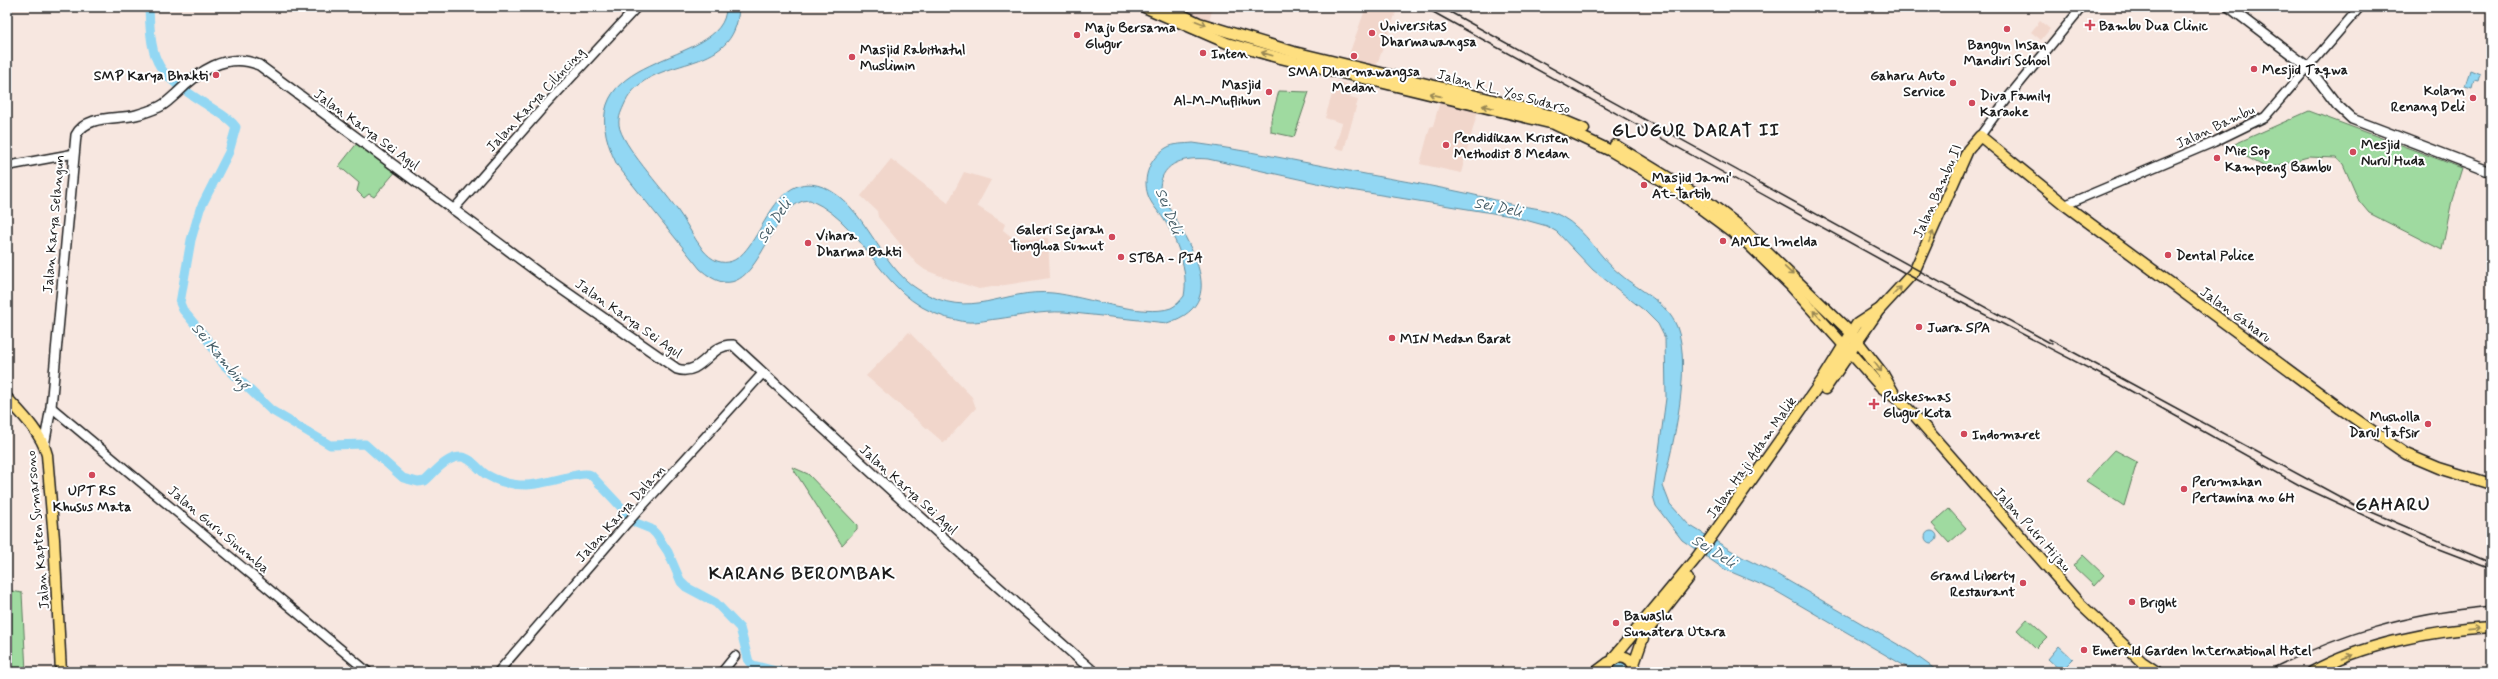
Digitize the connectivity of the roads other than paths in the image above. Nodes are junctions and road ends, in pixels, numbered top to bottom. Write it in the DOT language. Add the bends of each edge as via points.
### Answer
graph roads {
  1 [pos="637,7"];
  2 [pos="1144,7"];
  3 [pos="1165,7"];
  4 [pos="2082,7"];
  5 [pos="2229,7"];
  6 [pos="2360,7"];
  7 [pos="2308,67"];
  8 [pos="1356,71"];
  9 [pos="190,82"];
  10 [pos="1980,136"];
  11 [pos="72,154"];
  12 [pos="7,166"];
  13 [pos="2491,172"];
  14 [pos="2069,209"];
  15 [pos="453,210"];
  16 [pos="1880,309"];
  17 [pos="1832,313"];
  18 [pos="1857,324"];
  19 [pos="1854,336"];
  20 [pos="1846,347"];
  21 [pos="763,373"];
  22 [pos="1896,397"];
  23 [pos="7,398"];
  24 [pos="51,407"];
  25 [pos="44,446"];
  26 [pos="2491,484"];
  27 [pos="1700,559"];
  28 [pos="2491,627"];
  29 [pos="735,656"];
  30 [pos="1610,664"];
  31 [pos="1634,668"];
  32 [pos="61,672"];
  33 [pos="368,672"];
  34 [pos="498,672"];
  35 [pos="722,672"];
  36 [pos="1094,672"];
  37 [pos="1596,672"];
  38 [pos="2157,672"];
  39 [pos="2312,672"];
  1 -- 15 [label="street, Jalan Karya Cilincing" via="540,111"];
  8 -- 2 [label="main road, Jalan K.L. Yos Sudarso, one-way" via="1319,67 1227,43"];
  3 -- 8 [label="main road, Jalan K.L. Yos Sudarso, one-way" via="1199,23"];
  4 -- 10 [label="street, Jalan Bambu II"];
  5 -- 7 [label="main road"];
  6 -- 7 [label="street, Jalan Bambu"];
  7 -- 13 [label="main road" via="2337,105 2352,119"];
  7 -- 14 [label="street, Jalan Bambu" via="2270,113 2261,120"];
  8 -- 17 [label="main road, Jalan K.L. Yos Sudarso, one-way" via="1553,116 1592,133 1708,202 1742,228"];
  20 -- 8 [label="main road, Jalan K.L. Yos Sudarso, one-way" via="1781,276 1730,228 1672,187 1609,150 1554,124"];
  9 -- 11 [label="main road, Jalan Karya Selangun" via="162,106 151,111 135,116 96,120 84,125 76,135"];
  9 -- 15 [label="main road, Jalan Karya Sei Agul" via="202,70 222,63 241,61 259,65"];
  10 -- 14 [label="main road, Jalan Gaharu"];
  16 -- 10 [label="main road, Jalan Bambu II, one-way" via="1914,272 1968,150"];
  11 -- 12 [label="street"];
  11 -- 24 [label="main road, Jalan Karya Selangun"];
  14 -- 26 [label="main road, Jalan Gaharu" via="2406,454 2439,468"];
  15 -- 21 [label="main road, Jalan Karya Sei Agul" via="677,369 689,371 727,344 733,345"];
  16 -- 18 [label="main road, Jalan Bambu II"];
  16 -- 19 [label="main road, Jalan Bambu II"];
  17 -- 18 [label="main road" via="1849,323"];
  17 -- 19 [label="main road, Jalan K.L. Yos Sudarso"];
  18 -- 19 [label="main road, Jalan Bambu II"];
  19 -- 20 [label="main road, Jalan Bambu II"];
  19 -- 22 [label="main road, Jalan Putri Hijau, one-way" via="1883,374"];
  20 -- 22 [label="main road, Jalan Putri Hijau" via="1881,387"];
  20 -- 27 [label="main road, Jalan Haji Adam Malik"];
  21 -- 34 [label="street, Jalan Karya Dalam" via="627,523"];
  21 -- 36 [label="main road, Jalan Karya Sei Agul" via="926,524"];
  22 -- 38 [label="main road, Jalan Putri Hijau" via="2080,604 2142,662"];
  23 -- 25 [label="main road, Jalan Kapten Sumarsono"];
  24 -- 25 [label="main road, Jalan Karya Selangun"];
  24 -- 33 [label="street, Jalan Guru Sinumba"];
  25 -- 32 [label="main road, Jalan Kapten Sumarsono" via="54,539"];
  27 -- 30 [label="main road, Jalan Haji Adam Malik"];
  27 -- 31 [label="main road, Jalan Haji Adam Malik" via="1644,635"];
  39 -- 28 [label="main road, one-way" via="2380,646 2418,636"];
  29 -- 35 [label="street"];
  30 -- 31 [label="main road" via="1625,656"];
  30 -- 37 [label="main road, Jalan Haji Adam Malik"];
}
